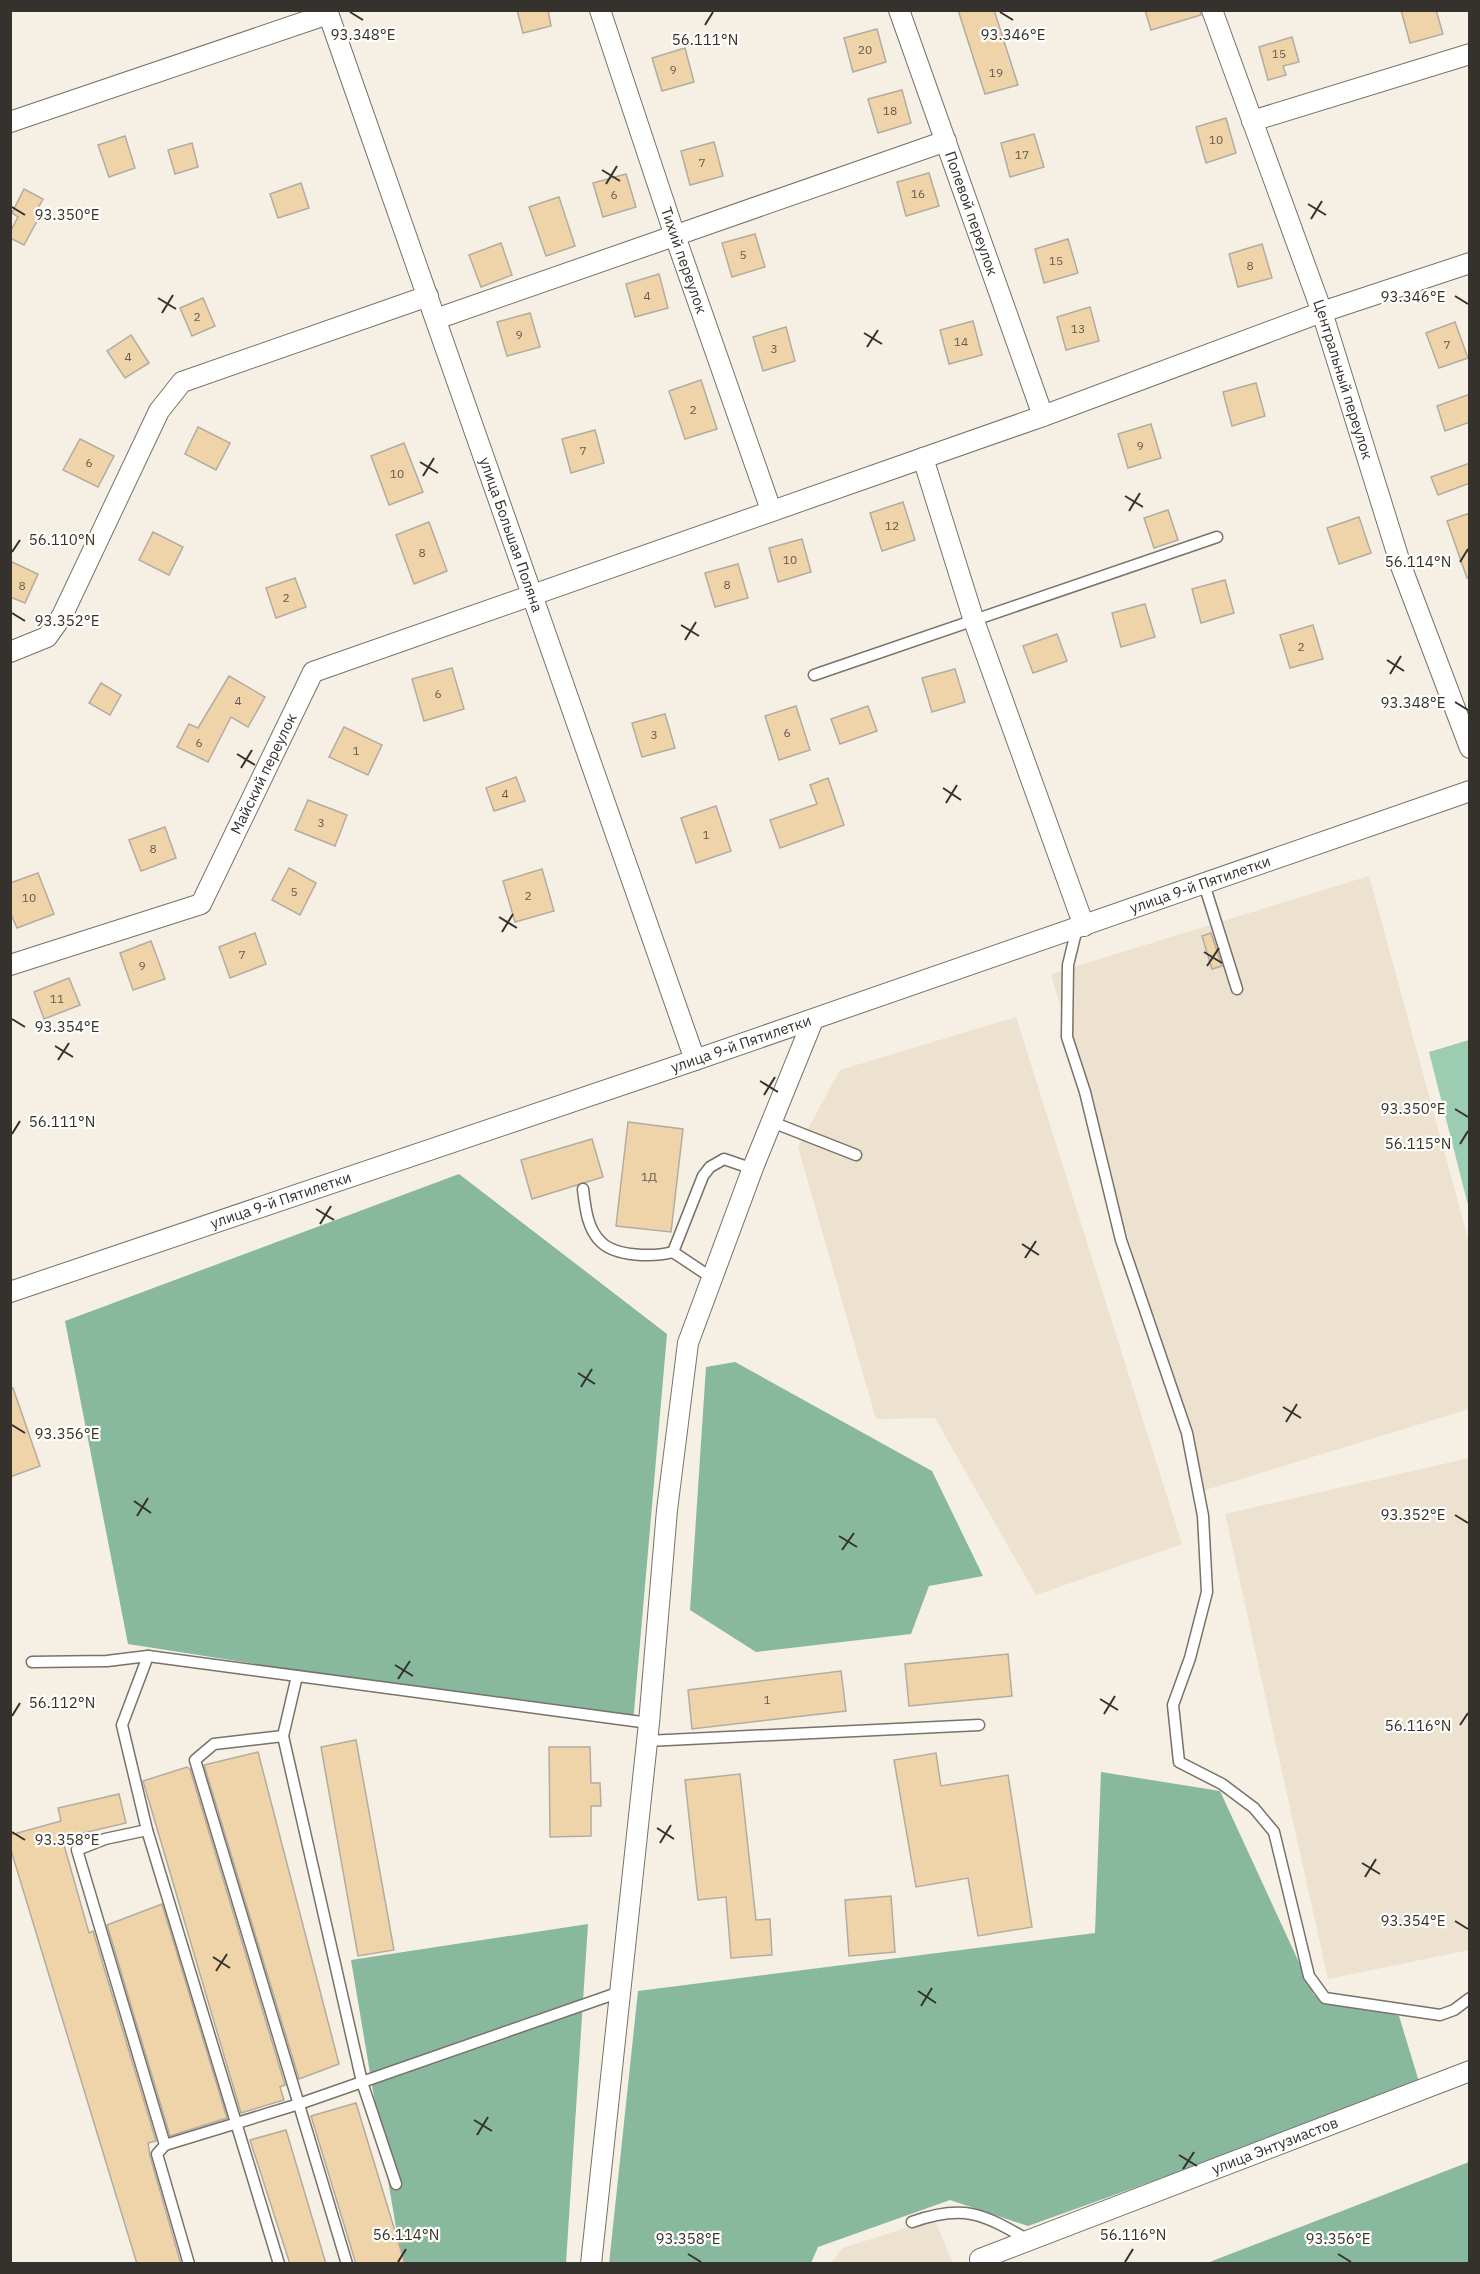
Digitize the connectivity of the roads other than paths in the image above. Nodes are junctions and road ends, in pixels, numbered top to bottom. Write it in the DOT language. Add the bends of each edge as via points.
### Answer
graph roads {
  1 [pos="600,10"];
  2 [pos="899,10"];
  3 [pos="1212,10"];
  4 [pos="328,12"];
  5 [pos="1470,54"];
  6 [pos="10,122"];
  7 [pos="1252,122"];
  8 [pos="946,141"];
  9 [pos="675,236"];
  10 [pos="1470,263"];
  11 [pos="428,296"];
  12 [pos="1322,312"];
  13 [pos="436,319"];
  14 [pos="1043,416"];
  15 [pos="923,458"];
  16 [pos="771,510"];
  17 [pos="1216,537"];
  18 [pos="532,594"];
  19 [pos="974,621"];
  20 [pos="10,652"];
  21 [pos="814,675"];
  22 [pos="1470,748"];
  23 [pos="1470,791"];
  24 [pos="1204,884"];
  25 [pos="1080,927"];
  26 [pos="10,964"];
  27 [pos="1237,989"];
  28 [pos="813,1020"];
  29 [pos="695,1060"];
  30 [pos="772,1122"];
  31 [pos="856,1155"];
  32 [pos="753,1169"];
  33 [pos="583,1189"];
  34 [pos="673,1252"];
  35 [pos="712,1278"];
  36 [pos="10,1292"];
  37 [pos="148,1656"];
  38 [pos="33,1662"];
  39 [pos="297,1676"];
  40 [pos="979,1725"];
  41 [pos="648,1732"];
  42 [pos="283,1736"];
  43 [pos="147,1830"];
  44 [pos="620,1992"];
  45 [pos="1470,1998"];
  46 [pos="1470,2071"];
  47 [pos="362,2082"];
  48 [pos="299,2104"];
  49 [pos="236,2123"];
  50 [pos="165,2145"];
  51 [pos="396,2184"];
  52 [pos="912,2222"];
  53 [pos="1028,2240"];
  54 [pos="973,2261"];
  55 [pos="189,2264"];
  56 [pos="279,2264"];
  57 [pos="347,2264"];
  58 [pos="591,2264"];
  1 -- 9 [label="street, Тихий переулок"];
  2 -- 8 [label="street, Полевой переулок"];
  3 -- 7 [label="street, Центральный переулок"];
  4 -- 6 [label="street"];
  4 -- 11 [label="street, улица Большая Поляна"];
  5 -- 7 [label="street"];
  7 -- 12 [label="street, Центральный переулок"];
  8 -- 9 [label="street"];
  8 -- 14 [label="street, Полевой переулок"];
  9 -- 13 [label="street"];
  9 -- 16 [label="street, Тихий переулок"];
  10 -- 12 [label="street, Майский переулок"];
  11 -- 13 [label="street, улица Большая Поляна"];
  11 -- 20 [label="street" via="182,382 159,411 62,616 47,637"];
  12 -- 14 [label="street, Майский переулок"];
  12 -- 22 [label="street, Центральный переулок" via="1401,566"];
  13 -- 18 [label="street, улица Большая Поляна"];
  14 -- 15 [label="street, Майский переулок"];
  15 -- 16 [label="street, Майский переулок"];
  15 -- 19 [label="street"];
  16 -- 18 [label="street, Майский переулок"];
  17 -- 19 [label="lane"];
  18 -- 26 [label="street, Майский переулок" via="313,672 201,904"];
  18 -- 29 [label="street, улица Большая Поляна"];
  19 -- 21 [label="lane"];
  19 -- 25 [label="street"];
  23 -- 24 [label="street, улица 9-й Пятилетки"];
  24 -- 25 [label="street, улица 9-й Пятилетки"];
  24 -- 27 [label="lane"];
  25 -- 28 [label="street, улица 9-й Пятилетки"];
  25 -- 45 [label="lane" via="1068,965 1067,1037 1085,1092 1120,1240 1187,1433 1203,1516 1207,1592 1173,1705 1179,1762 1222,1784 1254,1808 1274,1832 1309,1976 1325,1998 1440,2015"];
  28 -- 29 [label="street, улица 9-й Пятилетки"];
  28 -- 30 [label="street"];
  29 -- 36 [label="street, улица 9-й Пятилетки"];
  30 -- 31 [label="lane"];
  30 -- 32 [label="street"];
  32 -- 34 [label="lane" via="724,1159 710,1167 702,1176"];
  32 -- 35 [label="street"];
  33 -- 34 [label="lane" via="587,1218 601,1243 629,1254 660,1256"];
  34 -- 35 [label="lane"];
  35 -- 41 [label="street" via="688,1343 666,1510"];
  37 -- 38 [label="lane"];
  37 -- 39 [label="lane"];
  37 -- 43 [label="lane" via="122,1725"];
  39 -- 41 [label="lane"];
  39 -- 42 [label="lane"];
  40 -- 41 [label="lane"];
  41 -- 44 [label="street"];
  42 -- 47 [label="lane"];
  42 -- 48 [label="lane" via="214,1744 195,1760"];
  43 -- 49 [label="lane"];
  43 -- 50 [label="lane" via="77,1850"];
  44 -- 47 [label="lane"];
  44 -- 58 [label="street"];
  46 -- 53 [label="street, улица Энтузиастов"];
  47 -- 48 [label="lane"];
  47 -- 51 [label="lane"];
  48 -- 49 [label="lane"];
  48 -- 57 [label="lane"];
  49 -- 50 [label="lane"];
  49 -- 56 [label="lane"];
  50 -- 55 [label="lane" via="157,2154"];
  52 -- 53 [label="lane" via="939,2212 961,2211 996,2221"];
  53 -- 54 [label="street, улица Энтузиастов"];
}
